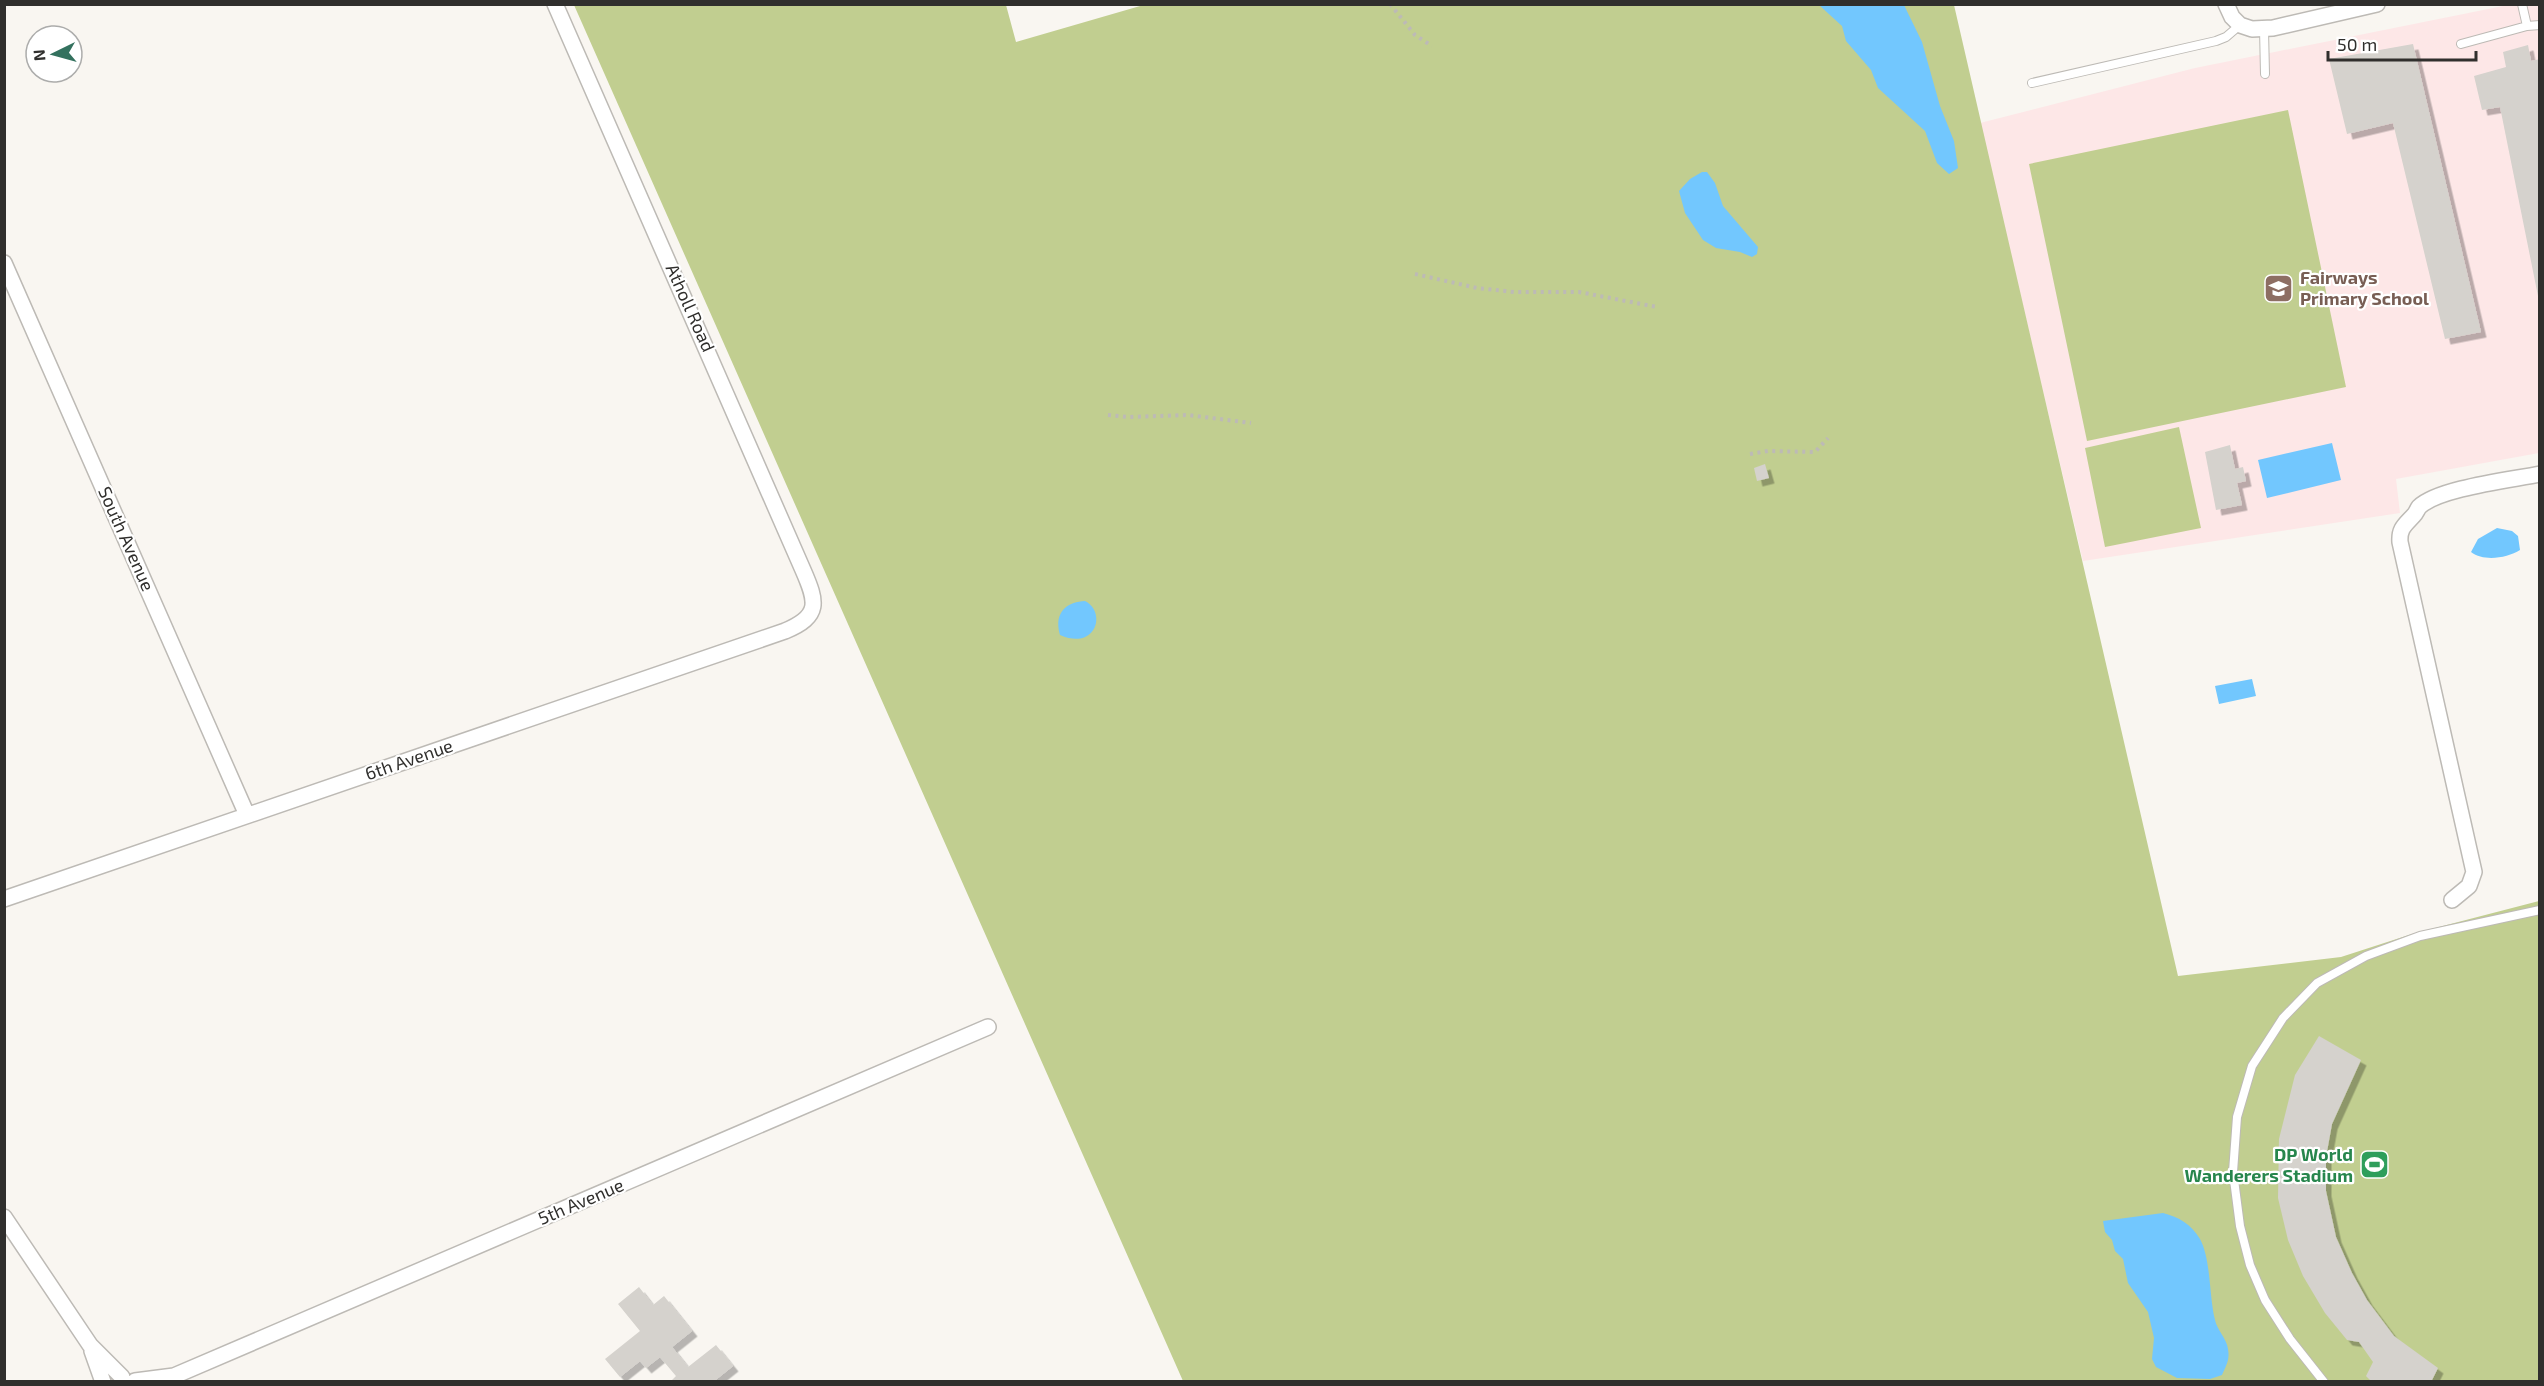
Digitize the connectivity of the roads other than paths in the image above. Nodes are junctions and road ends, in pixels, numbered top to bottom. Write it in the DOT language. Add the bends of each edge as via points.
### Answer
graph roads {
  1 [pos="555,4"];
  2 [pos="2226,4"];
  3 [pos="2377,4"];
  4 [pos="2522,4"];
  5 [pos="2540,25"];
  6 [pos="2527,26"];
  7 [pos="2252,28"];
  8 [pos="2461,44"];
  9 [pos="2265,74"];
  10 [pos="2032,83"];
  11 [pos="4,263"];
  12 [pos="2540,474"];
  13 [pos="811,615"];
  14 [pos="247,815"];
  15 [pos="4,899"];
  16 [pos="2452,900"];
  17 [pos="2540,910"];
  18 [pos="988,1027"];
  19 [pos="4,1217"];
  20 [pos="90,1345"];
  21 [pos="171,1379"];
  22 [pos="126,1380"];
  23 [pos="103,1382"];
  24 [pos="2324,1382"];
  1 -- 13 [label="street, Atholl Road" via="807,578 814,605"];
  2 -- 7 [label="street" via="2232,17"];
  3 -- 7 [label="street"];
  4 -- 6 [label="lane"];
  5 -- 6 [label="lane"];
  6 -- 8 [label="lane"];
  7 -- 9 [label="lane"];
  7 -- 10 [label="lane" via="2196,47"];
  11 -- 14 [label="street, South Avenue"];
  12 -- 16 [label="street" via="2431,499 2404,523 2400,533 2474,872 2469,886"];
  13 -- 14 [label="street, 6th Avenue" via="785,632"];
  14 -- 15 [label="street, 6th Avenue"];
  17 -- 24 [label="lane" via="2420,936 2366,956 2318,983 2283,1018 2252,1066 2237,1117 2233,1172 2240,1226 2250,1265 2265,1300"];
  18 -- 21 [label="street, 5th Avenue"];
  19 -- 20 [label="street"];
  20 -- 22 [label="street"];
  20 -- 23 [label="street"];
  21 -- 22 [label="street, 5th Avenue"];
}
